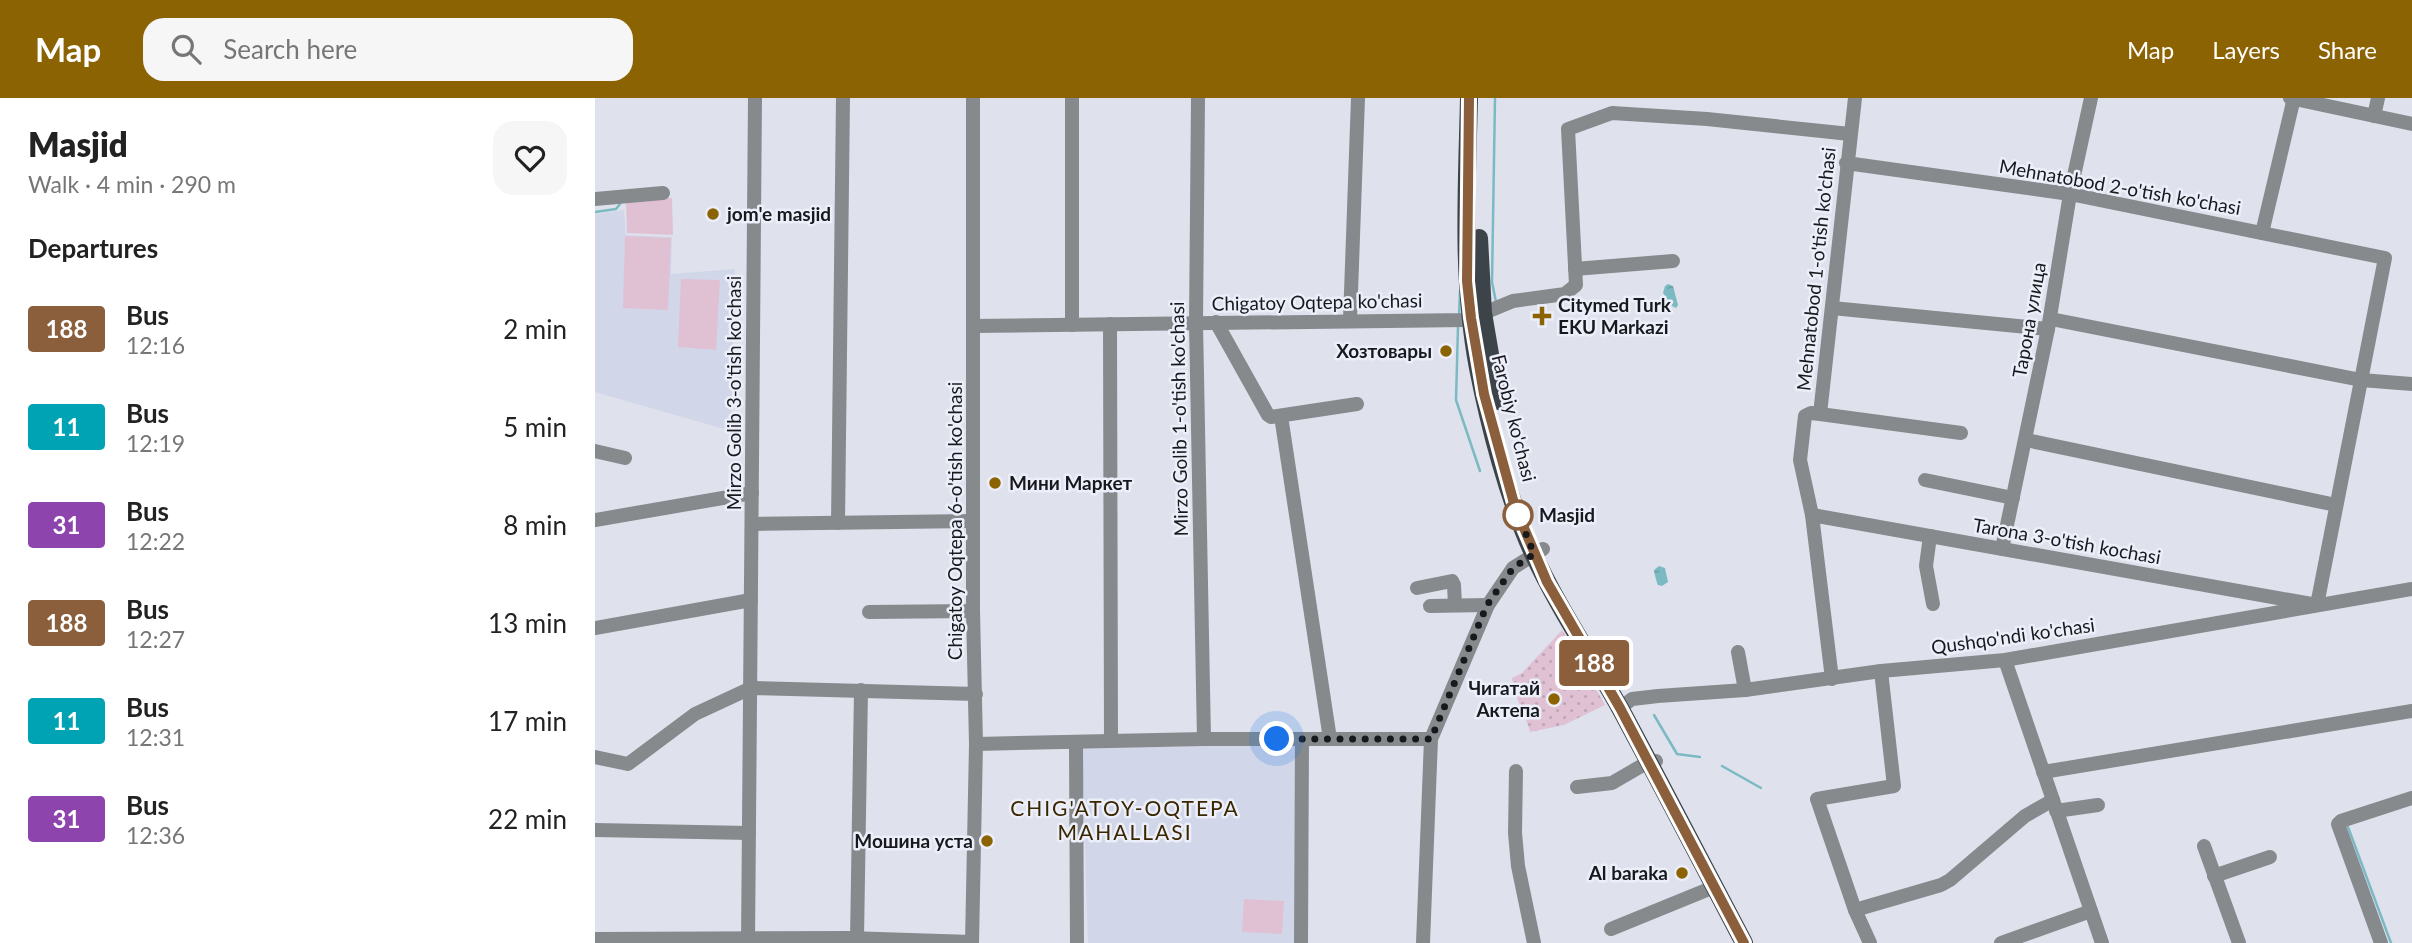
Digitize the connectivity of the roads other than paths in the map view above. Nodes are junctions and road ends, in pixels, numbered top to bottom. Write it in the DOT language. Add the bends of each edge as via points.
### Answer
graph roads {
  1 [pos="755,98"];
  2 [pos="843,98"];
  3 [pos="972,98"];
  4 [pos="1072,98"];
  5 [pos="1198,98"];
  6 [pos="1358,98"];
  7 [pos="1469,98"];
  8 [pos="1481,98"];
  9 [pos="1855,98"];
  10 [pos="2091,98"];
  11 [pos="2293,98"];
  12 [pos="2378,98"];
  13 [pos="2374,116"];
  14 [pos="2412,124"];
  15 [pos="1850,134"];
  16 [pos="1846,163"];
  17 [pos="663,193"];
  18 [pos="2070,194"];
  19 [pos="595,199"];
  20 [pos="2262,233"];
  21 [pos="1673,261"];
  22 [pos="1575,269"];
  23 [pos="1832,308"];
  24 [pos="1482,314"];
  25 [pos="1350,320"];
  26 [pos="1196,323"];
  27 [pos="1216,323"];
  28 [pos="1110,324"];
  29 [pos="2050,324"];
  30 [pos="1072,325"];
  31 [pos="973,326"];
  32 [pos="2361,380"];
  33 [pos="2412,384"];
  34 [pos="1357,404"];
  35 [pos="1820,414"];
  36 [pos="1281,416"];
  37 [pos="1961,433"];
  38 [pos="2026,440"];
  39 [pos="595,450"];
  40 [pos="625,458"];
  41 [pos="1925,481"];
  42 [pos="752,493"];
  43 [pos="2014,498"];
  44 [pos="2336,505"];
  45 [pos="1812,515"];
  46 [pos="595,520"];
  47 [pos="973,521"];
  48 [pos="838,523"];
  49 [pos="752,524"];
  50 [pos="1930,536"];
  51 [pos="2002,549"];
  52 [pos="1538,552"];
  53 [pos="1417,588"];
  54 [pos="2412,589"];
  55 [pos="751,600"];
  56 [pos="1933,604"];
  57 [pos="1455,605"];
  58 [pos="1487,605"];
  59 [pos="2317,605"];
  60 [pos="1430,606"];
  61 [pos="973,611"];
  62 [pos="869,612"];
  63 [pos="595,628"];
  64 [pos="1738,652"];
  65 [pos="2005,660"];
  66 [pos="1881,671"];
  67 [pos="1832,679"];
  68 [pos="751,688"];
  69 [pos="860,690"];
  70 [pos="1745,690"];
  71 [pos="976,694"];
  72 [pos="1623,705"];
  73 [pos="2412,711"];
  74 [pos="1204,738"];
  75 [pos="1302,739"];
  76 [pos="1330,739"];
  77 [pos="1431,739"];
  78 [pos="1111,740"];
  79 [pos="1076,742"];
  80 [pos="976,744"];
  81 [pos="595,757"];
  82 [pos="1653,762"];
  83 [pos="1516,771"];
  84 [pos="2043,772"];
  85 [pos="1577,787"];
  86 [pos="2412,798"];
  87 [pos="2098,805"];
  88 [pos="2055,806"];
  89 [pos="595,830"];
  90 [pos="749,832"];
  91 [pos="2204,846"];
  92 [pos="2270,856"];
  93 [pos="2214,876"];
  94 [pos="1714,887"];
  95 [pos="1855,910"];
  96 [pos="2091,911"];
  97 [pos="1611,929"];
  98 [pos="595,939"];
  99 [pos="748,940"];
  100 [pos="851,940"];
  101 [pos="972,942"];
  102 [pos="1077,943"];
  103 [pos="1301,943"];
  104 [pos="1423,943"];
  105 [pos="1534,943"];
  106 [pos="1744,943"];
  107 [pos="1755,943"];
  108 [pos="1870,943"];
  109 [pos="2001,943"];
  110 [pos="2102,943"];
  111 [pos="2239,943"];
  112 [pos="2381,943"];
  1 -- 42 [label="street, Mirzo Golib 3-o'tish ko'chasi"];
  2 -- 48 [label="street"];
  3 -- 31 [label="street, Chigatoy Oqtepa 6-o'tish ko'chasi"];
  4 -- 30 [label="street"];
  5 -- 26 [label="street, Mirzo Golib 1-o'tish ko'chasi"];
  6 -- 25 [label="street"];
  7 -- 24 [label="main road, Farobiy ko'chasi" via="1467,281"];
  8 -- 24 [label="main road, Farobiy ko'chasi" via="1478,223"];
  9 -- 15 [label="street, Mehnatobod 1-o'tish ko'chasi"];
  10 -- 18 [label="street, Тарона улица"];
  11 -- 13 [label="street"];
  11 -- 20 [label="street"];
  12 -- 13 [label="street"];
  13 -- 14 [label="street"];
  15 -- 16 [label="street, Mehnatobod 1-o'tish ko'chasi"];
  15 -- 22 [label="street" via="1612,113 1568,128"];
  16 -- 18 [label="street, Mehnatobod 2-o'tish ko'chasi"];
  16 -- 23 [label="street, Mehnatobod 1-o'tish ko'chasi"];
  17 -- 19 [label="street"];
  18 -- 20 [label="street, Mehnatobod 2-o'tish ko'chasi"];
  18 -- 29 [label="street, Тарона улица"];
  20 -- 32 [label="street, Mehnatobod 2-o'tish ko'chasi" via="2385,258"];
  21 -- 22 [label="street"];
  22 -- 24 [label="street, Chigatoy Oqtepa ko'chasi" via="1576,285 1565,294 1513,301"];
  23 -- 29 [label="street"];
  23 -- 35 [label="street, Mehnatobod 1-o'tish ko'chasi"];
  24 -- 25 [label="street, Chigatoy Oqtepa ko'chasi" via="1458,320"];
  24 -- 52 [label="main road, Farobiy ko'chasi" via="1478,369 1515,507"];
  25 -- 27 [label="street, Chigatoy Oqtepa ko'chasi"];
  26 -- 27 [label="street, Chigatoy Oqtepa ko'chasi"];
  26 -- 28 [label="street, Chigatoy Oqtepa ko'chasi"];
  26 -- 74 [label="street, Mirzo Golib 1-o'tish ko'chasi"];
  27 -- 36 [label="street" via="1268,415"];
  28 -- 30 [label="street, Chigatoy Oqtepa ko'chasi"];
  28 -- 78 [label="street"];
  29 -- 32 [label="street"];
  29 -- 38 [label="street, Тарона улица"];
  30 -- 31 [label="street, Chigatoy Oqtepa ko'chasi"];
  31 -- 47 [label="street, Chigatoy Oqtepa 6-o'tish ko'chasi"];
  32 -- 33 [label="street"];
  32 -- 44 [label="street"];
  34 -- 36 [label="street"];
  35 -- 37 [label="street"];
  35 -- 45 [label="street, Mehnatobod 1-o'tish ko'chasi" via="1805,416 1800,446"];
  36 -- 76 [label="street"];
  38 -- 43 [label="street, Тарона улица"];
  38 -- 44 [label="street"];
  39 -- 40 [label="street"];
  41 -- 43 [label="street"];
  42 -- 46 [label="street"];
  42 -- 49 [label="street, Mirzo Golib 3-o'tish ko'chasi"];
  43 -- 51 [label="street, Тарона улица"];
  44 -- 59 [label="street"];
  45 -- 50 [label="street, Tarona 3-o'tish kochasi"];
  45 -- 67 [label="street, Mehnatobod 1-o'tish ko'chasi"];
  47 -- 48 [label="street"];
  47 -- 61 [label="street, Chigatoy Oqtepa 6-o'tish ko'chasi"];
  48 -- 49 [label="street"];
  49 -- 55 [label="street, Mirzo Golib 3-o'tish ko'chasi"];
  50 -- 51 [label="street, Tarona 3-o'tish kochasi"];
  50 -- 56 [label="street" via="1926,566"];
  51 -- 59 [label="street, Tarona 3-o'tish kochasi"];
  52 -- 58 [label="street" via="1513,568"];
  52 -- 72 [label="main road, Farobiy ko'chasi" via="1547,582"];
  53 -- 57 [label="street" via="1452,581"];
  54 -- 59 [label="street, Qushqo'ndi ko'chasi"];
  55 -- 63 [label="street"];
  55 -- 68 [label="street, Mirzo Golib 3-o'tish ko'chasi"];
  57 -- 58 [label="street"];
  57 -- 60 [label="street"];
  58 -- 77 [label="street"];
  59 -- 65 [label="street, Qushqo'ndi ko'chasi"];
  61 -- 62 [label="street"];
  61 -- 71 [label="street, Chigatoy Oqtepa 6-o'tish ko'chasi"];
  64 -- 70 [label="street"];
  65 -- 66 [label="street, Qushqo'ndi ko'chasi"];
  65 -- 84 [label="street"];
  66 -- 67 [label="street, Qushqo'ndi ko'chasi"];
  66 -- 95 [label="street" via="1894,786 1817,799"];
  67 -- 70 [label="street, Qushqo'ndi ko'chasi"];
  68 -- 69 [label="street"];
  68 -- 81 [label="street" via="696,714 628,764"];
  68 -- 90 [label="street, Mirzo Golib 3-o'tish ko'chasi"];
  69 -- 71 [label="street"];
  69 -- 100 [label="street"];
  70 -- 72 [label="street, Qushqo'ndi ko'chasi" via="1632,699"];
  71 -- 80 [label="street, Chigatoy Oqtepa 6-o'tish ko'chasi"];
  72 -- 82 [label="main road, Farobiy ko'chasi"];
  73 -- 84 [label="street"];
  74 -- 75 [label="street"];
  74 -- 78 [label="street"];
  75 -- 76 [label="street"];
  75 -- 103 [label="street"];
  76 -- 77 [label="street"];
  77 -- 104 [label="street"];
  78 -- 79 [label="street"];
  79 -- 80 [label="street"];
  79 -- 102 [label="street"];
  80 -- 101 [label="street, Chigatoy Oqtepa 6-o'tish ko'chasi"];
  82 -- 85 [label="street" via="1612,783"];
  82 -- 94 [label="main road, Farobiy ko'chasi"];
  82 -- 107 [label="main road, Farobiy ko'chasi"];
  83 -- 105 [label="street" via="1517,859"];
  84 -- 88 [label="street"];
  86 -- 112 [label="street" via="2338,824"];
  87 -- 88 [label="street"];
  88 -- 95 [label="street" via="2025,816 1941,885"];
  88 -- 96 [label="street"];
  89 -- 90 [label="street"];
  90 -- 99 [label="street, Mirzo Golib 3-o'tish ko'chasi"];
  91 -- 93 [label="street"];
  92 -- 93 [label="street"];
  93 -- 111 [label="street"];
  94 -- 97 [label="street"];
  94 -- 106 [label="main road, Farobiy ko'chasi"];
  95 -- 108 [label="street"];
  96 -- 109 [label="street"];
  96 -- 110 [label="street"];
  98 -- 99 [label="street"];
  99 -- 100 [label="street"];
  100 -- 101 [label="street"];
}
